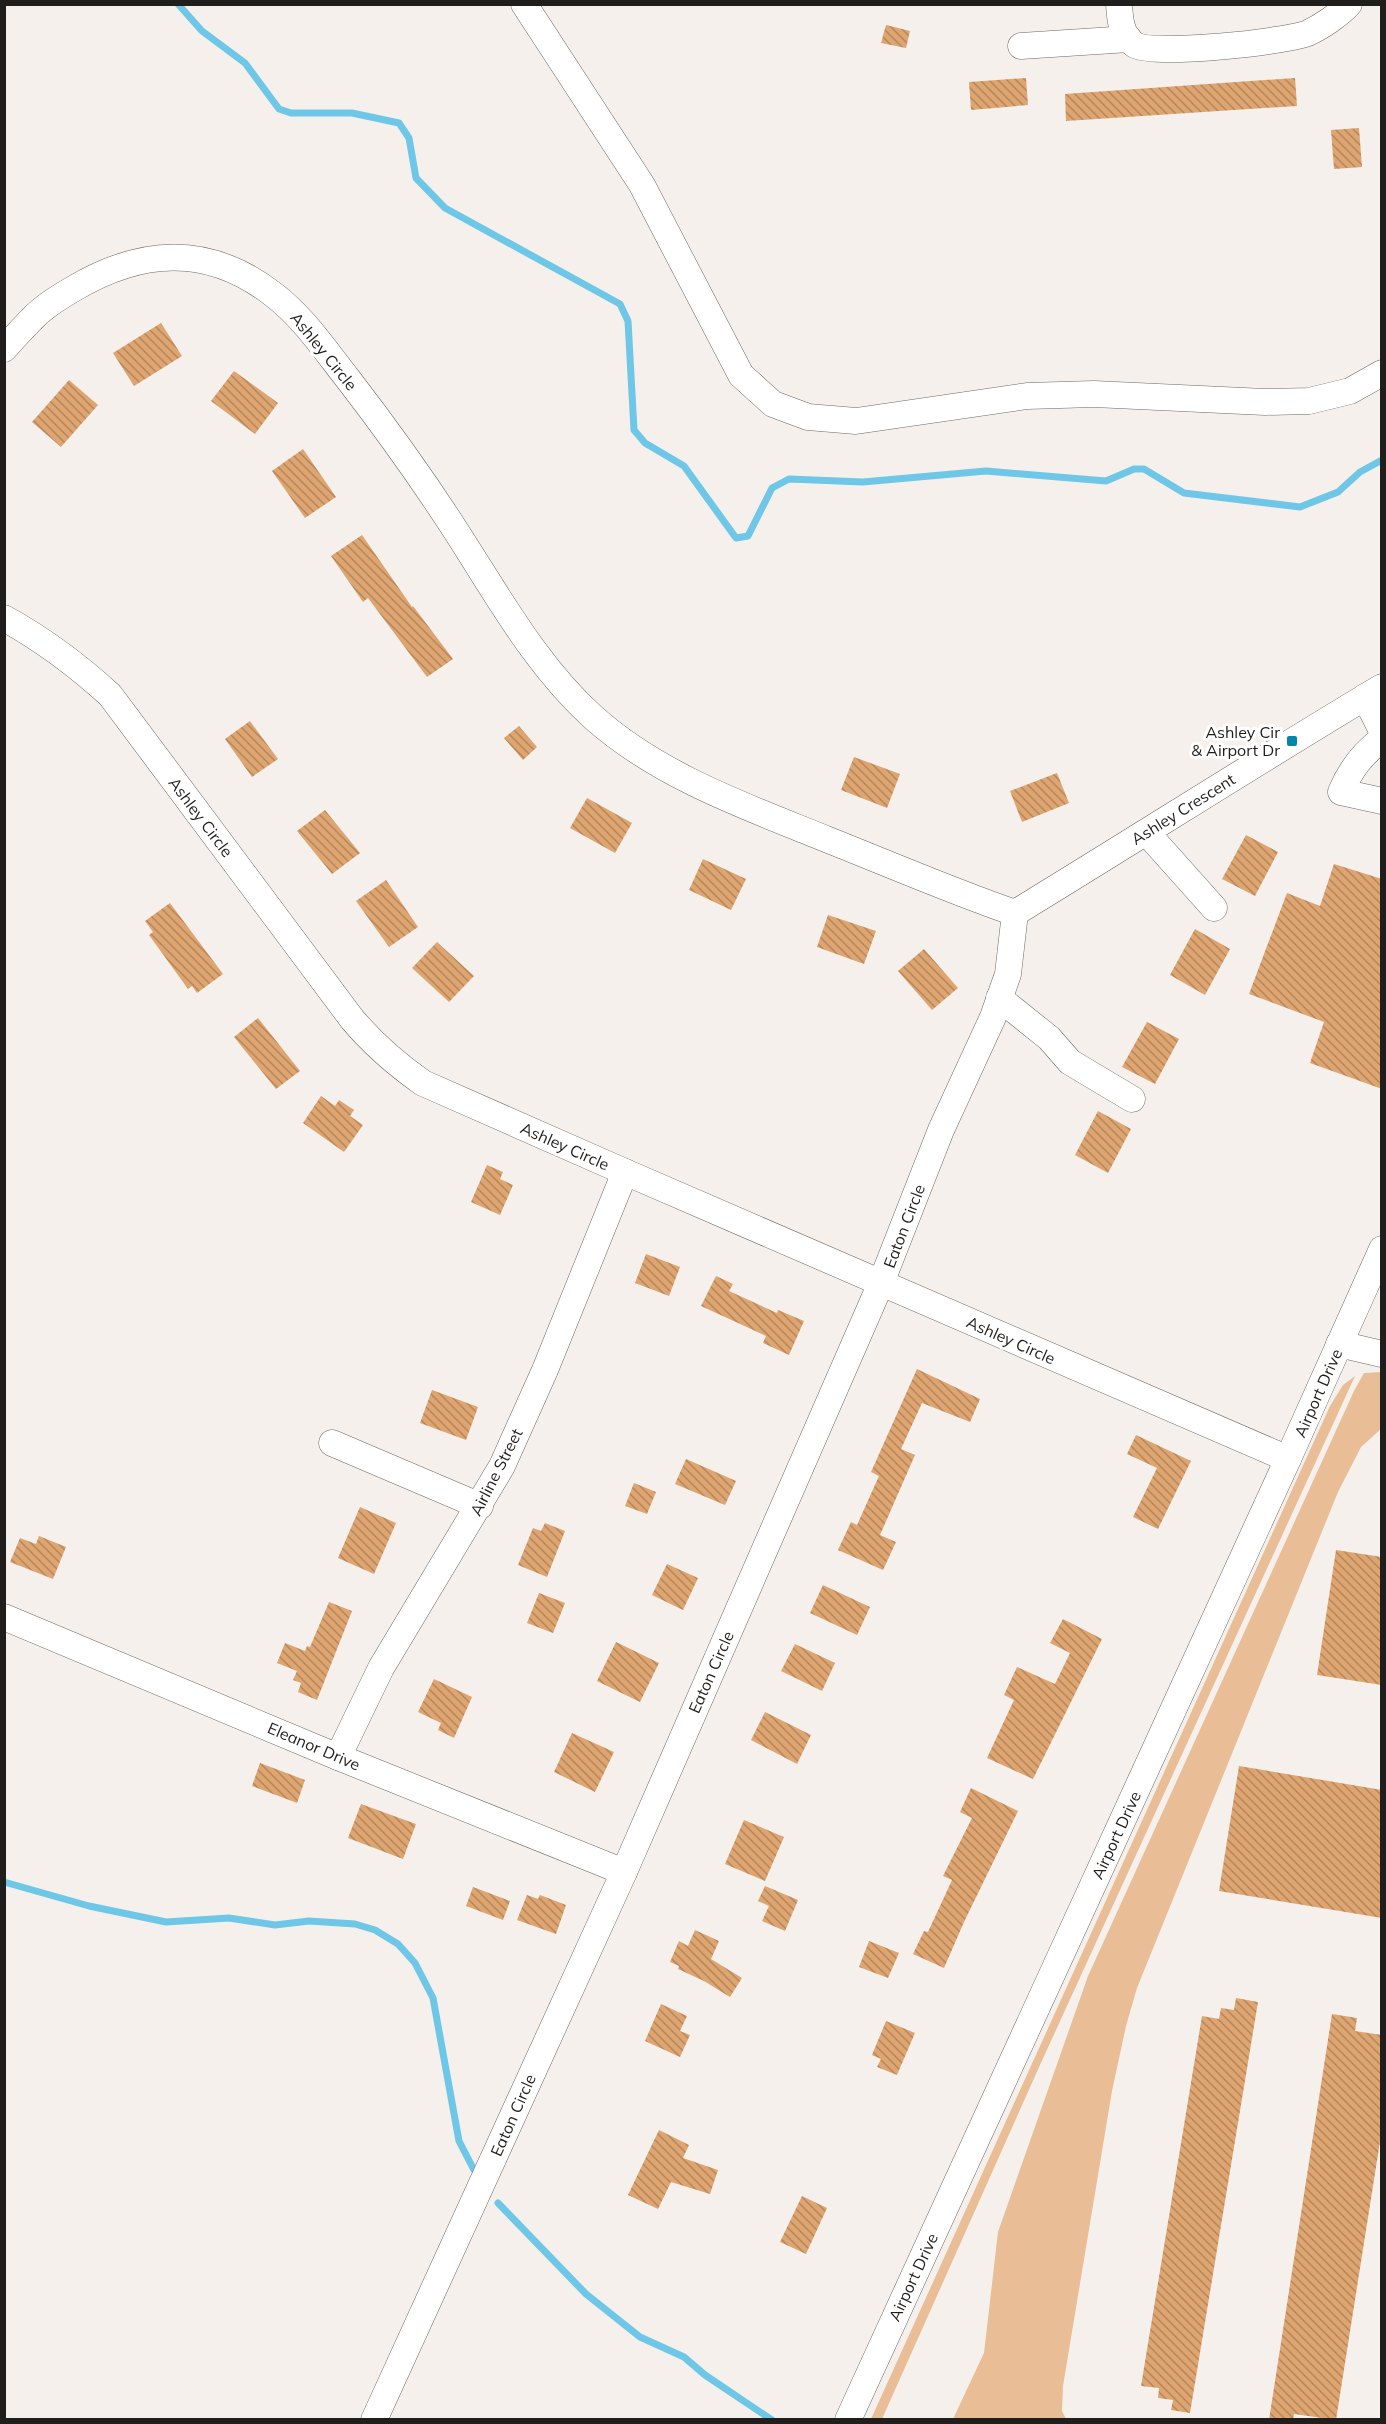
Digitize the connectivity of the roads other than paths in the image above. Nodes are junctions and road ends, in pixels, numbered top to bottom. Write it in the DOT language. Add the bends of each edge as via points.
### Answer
graph roads {
  1 [pos="524,4"];
  2 [pos="1119,4"];
  3 [pos="1349,4"];
  4 [pos="1129,39"];
  5 [pos="1022,46"];
  6 [pos="4,349"];
  7 [pos="1382,372"];
  8 [pos="4,618"];
  9 [pos="1373,692"];
  10 [pos="1382,731"];
  11 [pos="1382,739"];
  12 [pos="1382,801"];
  13 [pos="1147,833"];
  14 [pos="1214,908"];
  15 [pos="1016,913"];
  16 [pos="999,998"];
  17 [pos="1132,1099"];
  18 [pos="625,1172"];
  19 [pos="1382,1249"];
  20 [pos="882,1283"];
  21 [pos="1339,1344"];
  22 [pos="1382,1354"];
  23 [pos="333,1443"];
  24 [pos="1288,1459"];
  25 [pos="480,1506"];
  26 [pos="4,1617"];
  27 [pos="338,1756"];
  28 [pos="624,1872"];
  29 [pos="374,2420"];
  30 [pos="848,2420"];
  1 -- 7 [label="street" via="642,185 741,375 773,404 808,417 856,421 1028,396 1094,394 1309,401 1350,391"];
  2 -- 4 [label="street" via="1123,33"];
  3 -- 4 [label="street" via="1308,33 1286,39 1158,49"];
  4 -- 5 [label="street"];
  6 -- 15 [label="street, Ashley Circle" via="51,303 93,277 125,264 188,257 223,267 259,285 303,321 332,358 454,527 529,643 595,719 633,747 733,801"];
  8 -- 18 [label="street, Ashley Circle" via="46,641 110,695 352,1019 388,1056 423,1083"];
  9 -- 10 [label="street"];
  9 -- 13 [label="street, Ashley Crescent"];
  11 -- 12 [label="street" via="1358,761 1341,792"];
  13 -- 14 [label="street"];
  13 -- 15 [label="street, Ashley Crescent"];
  15 -- 16 [label="street, Eaton Circle" via="1008,974"];
  16 -- 17 [label="street" via="1049,1038 1070,1062"];
  16 -- 20 [label="street, Eaton Circle" via="940,1130"];
  18 -- 20 [label="street, Ashley Circle"];
  18 -- 25 [label="street, Airline Street" via="545,1370"];
  19 -- 21 [label="street, Airport Drive"];
  20 -- 24 [label="street, Ashley Circle"];
  20 -- 28 [label="street, Eaton Circle"];
  21 -- 22 [label="street"];
  21 -- 24 [label="street, Airport Drive"];
  23 -- 25 [label="street"];
  24 -- 30 [label="street, Airport Drive"];
  25 -- 27 [label="street, Airline Street" via="391,1651"];
  26 -- 27 [label="street, Eleanor Drive"];
  27 -- 28 [label="street, Eleanor Drive"];
  28 -- 29 [label="street, Eaton Circle"];
}
